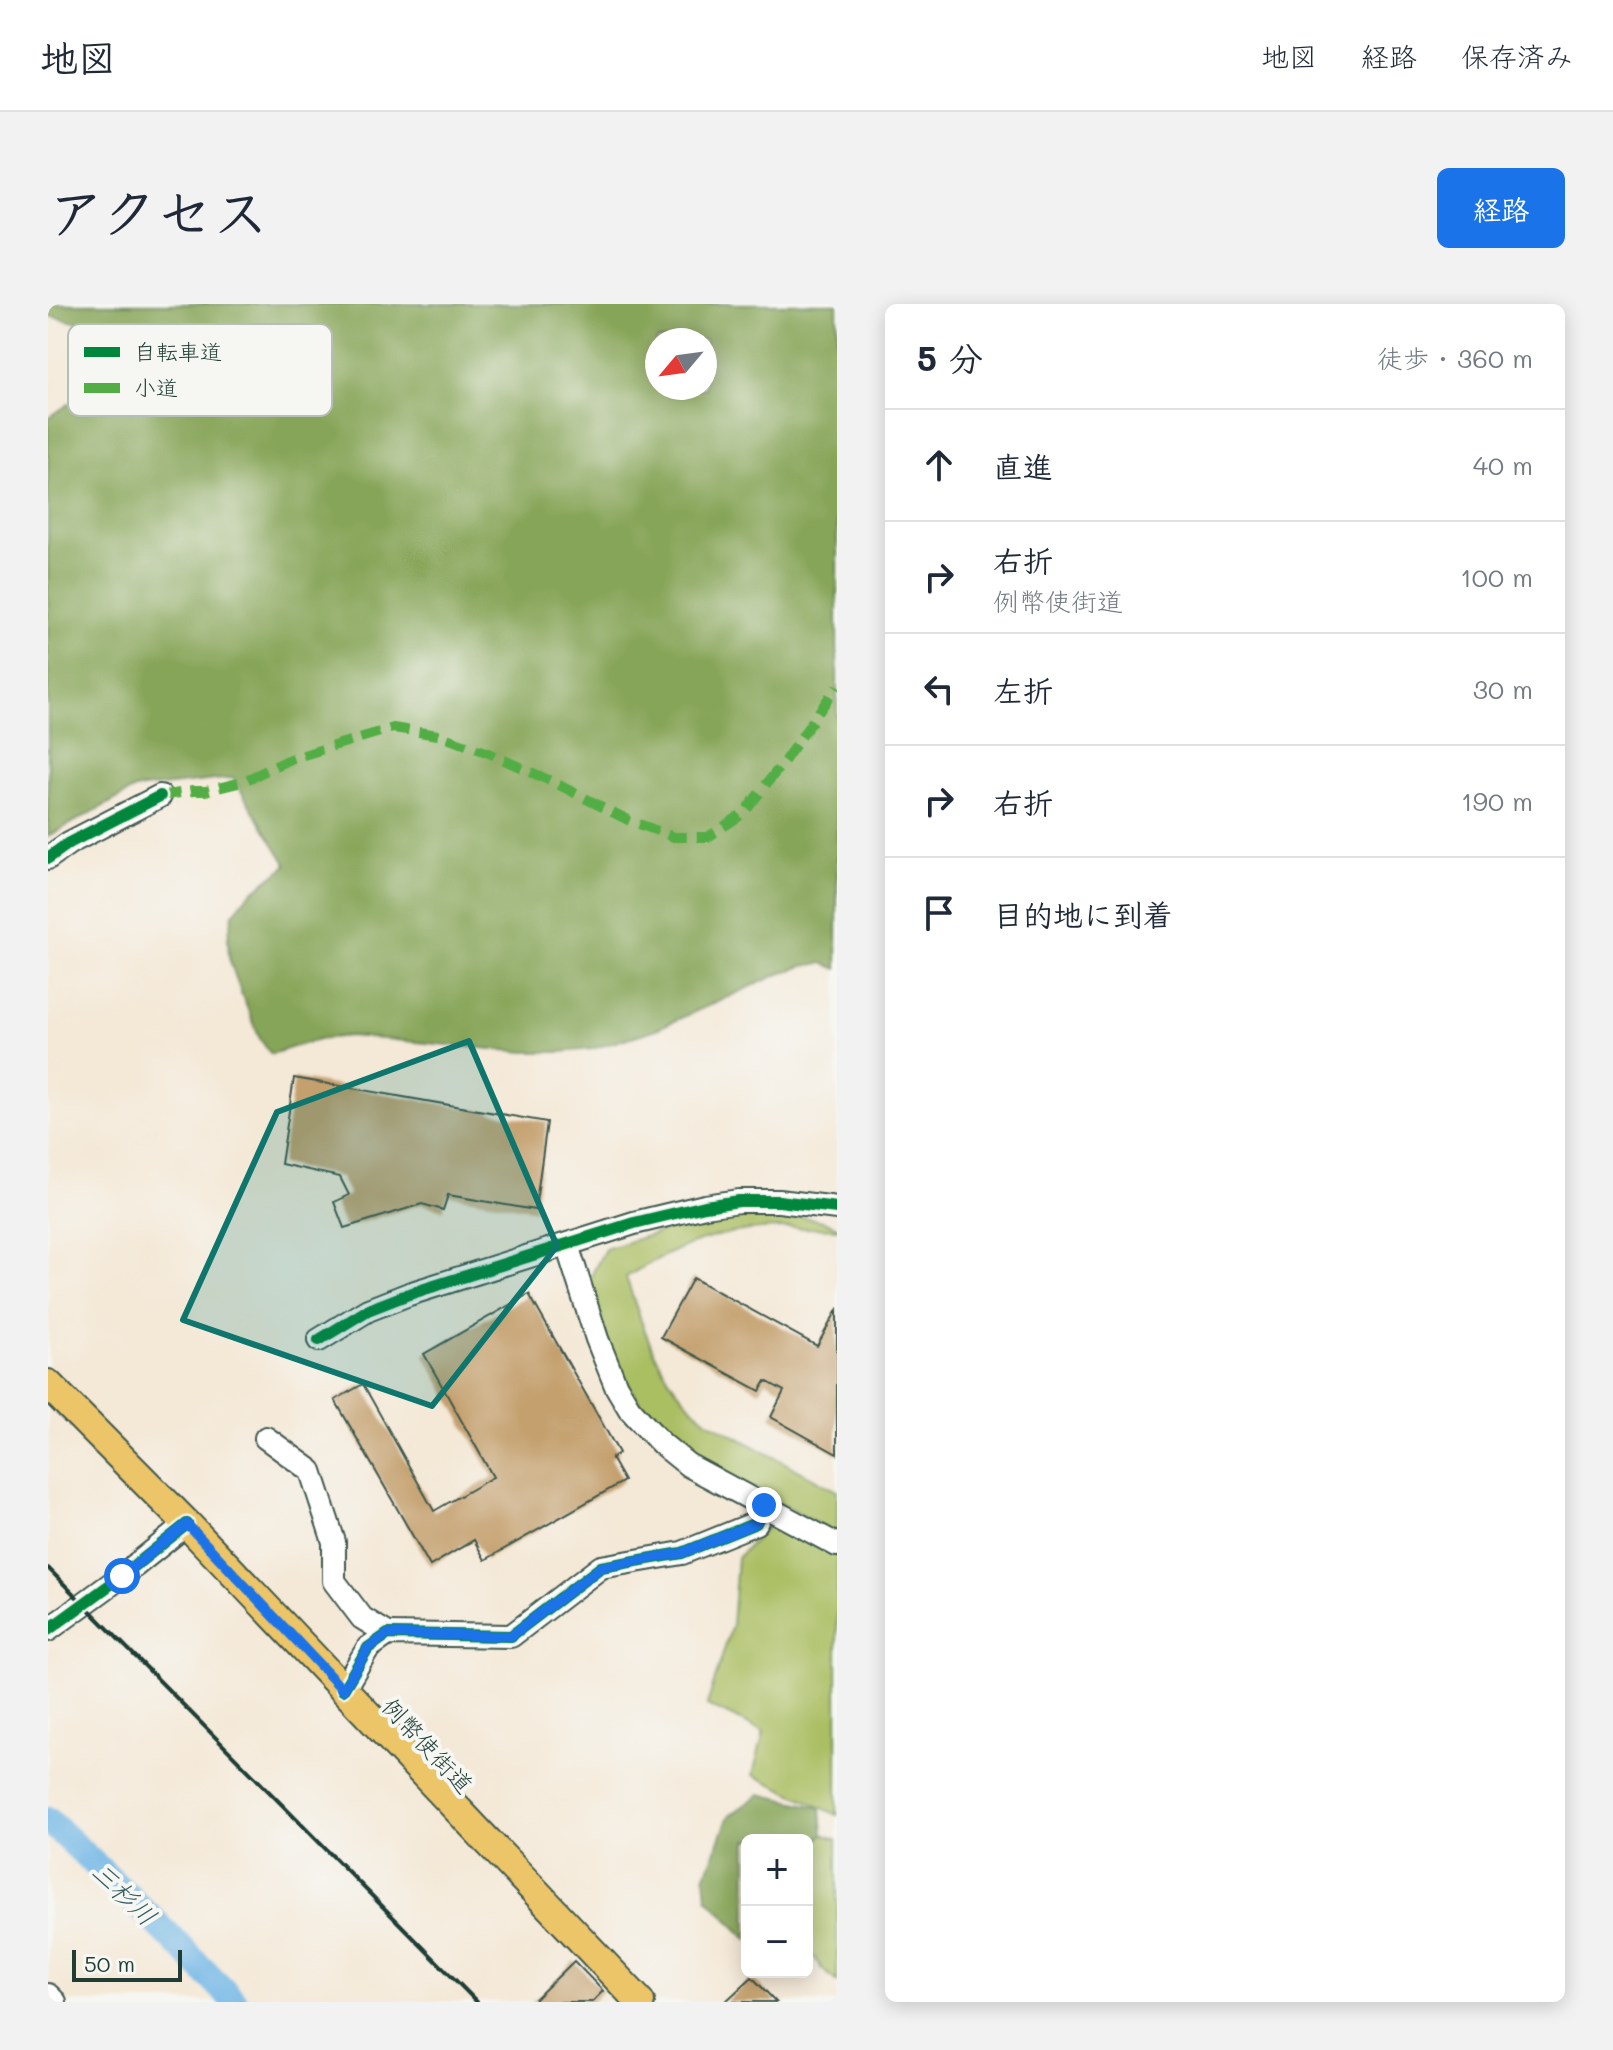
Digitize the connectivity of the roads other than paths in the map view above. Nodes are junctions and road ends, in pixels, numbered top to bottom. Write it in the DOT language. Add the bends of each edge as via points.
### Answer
graph roads {
  1 [pos="160,796"];
  2 [pos="48,858"];
  3 [pos="837,1208"];
  4 [pos="567,1245"];
  5 [pos="319,1340"];
  6 [pos="48,1384"];
  7 [pos="266,1438"];
  8 [pos="764,1505"];
  9 [pos="187,1524"];
  10 [pos="837,1545"];
  11 [pos="48,1630"];
  12 [pos="388,1634"];
  13 [pos="343,1690"];
  14 [pos="48,1995"];
  15 [pos="55,2002"];
  16 [pos="640,2002"];
  1 -- 2 [label="street"];
  3 -- 4 [label="street" via="739,1201 634,1223"];
  4 -- 5 [label="street" via="409,1294 368,1310"];
  4 -- 8 [label="street" via="597,1339 629,1408 688,1465"];
  6 -- 9 [label="main road, 例幣使街道"];
  7 -- 12 [label="street" via="311,1471 334,1542 334,1581 362,1618"];
  8 -- 10 [label="street"];
  8 -- 12 [label="street" via="756,1523 682,1553 601,1567 511,1636"];
  9 -- 11 [label="street"];
  9 -- 13 [label="main road, 例幣使街道"];
  12 -- 13 [label="street" via="368,1648"];
  13 -- 16 [label="main road, 例幣使街道"];
  14 -- 15 [label="street"];
}
